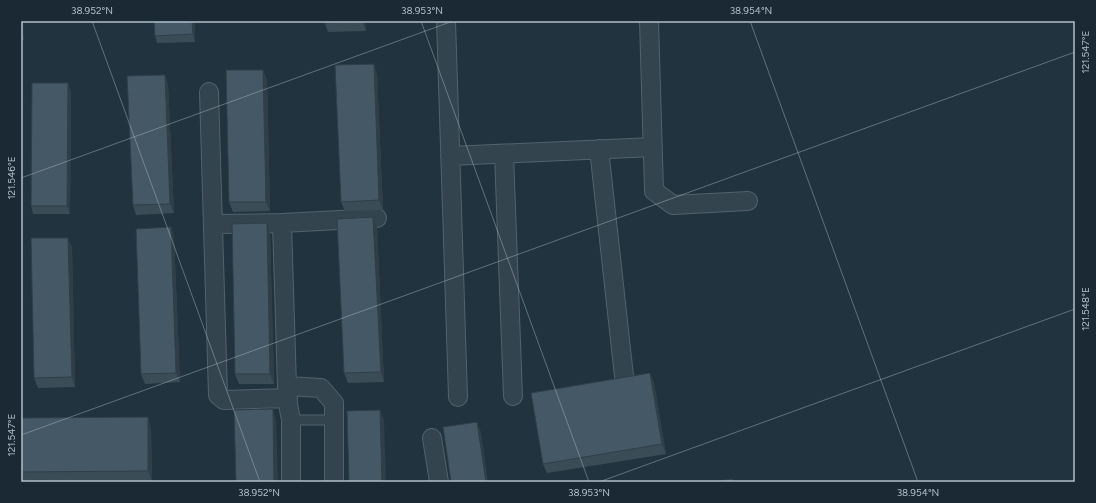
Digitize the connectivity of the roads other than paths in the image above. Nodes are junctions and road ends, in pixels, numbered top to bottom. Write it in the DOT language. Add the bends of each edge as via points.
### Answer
graph roads {
  1 [pos="446,21"];
  2 [pos="649,21"];
  3 [pos="209,92"];
  4 [pos="653,147"];
  5 [pos="599,149"];
  6 [pos="504,154"];
  7 [pos="450,156"];
  8 [pos="748,201"];
  9 [pos="377,218"];
  10 [pos="282,223"];
  11 [pos="214,224"];
  12 [pos="624,376"];
  13 [pos="287,392"];
  14 [pos="513,396"];
  15 [pos="458,397"];
  16 [pos="291,420"];
  17 [pos="334,420"];
  18 [pos="432,438"];
  19 [pos="291,482"];
  20 [pos="334,482"];
  21 [pos="439,482"];
  1 -- 7 [label="street"];
  2 -- 4 [label="street"];
  3 -- 11 [label="street"];
  4 -- 5 [label="street"];
  4 -- 8 [label="street" via="654,191 673,205"];
  5 -- 6 [label="street"];
  5 -- 12 [label="street"];
  6 -- 7 [label="street"];
  6 -- 14 [label="street"];
  7 -- 15 [label="street"];
  9 -- 10 [label="street"];
  10 -- 11 [label="street"];
  10 -- 13 [label="street"];
  11 -- 13 [label="street" via="218,395 224,400"];
  13 -- 16 [label="street"];
  13 -- 17 [label="street" via="321,388 334,403"];
  16 -- 17 [label="lane"];
  16 -- 19 [label="street"];
  17 -- 20 [label="street"];
  18 -- 21 [label="street"];
}
